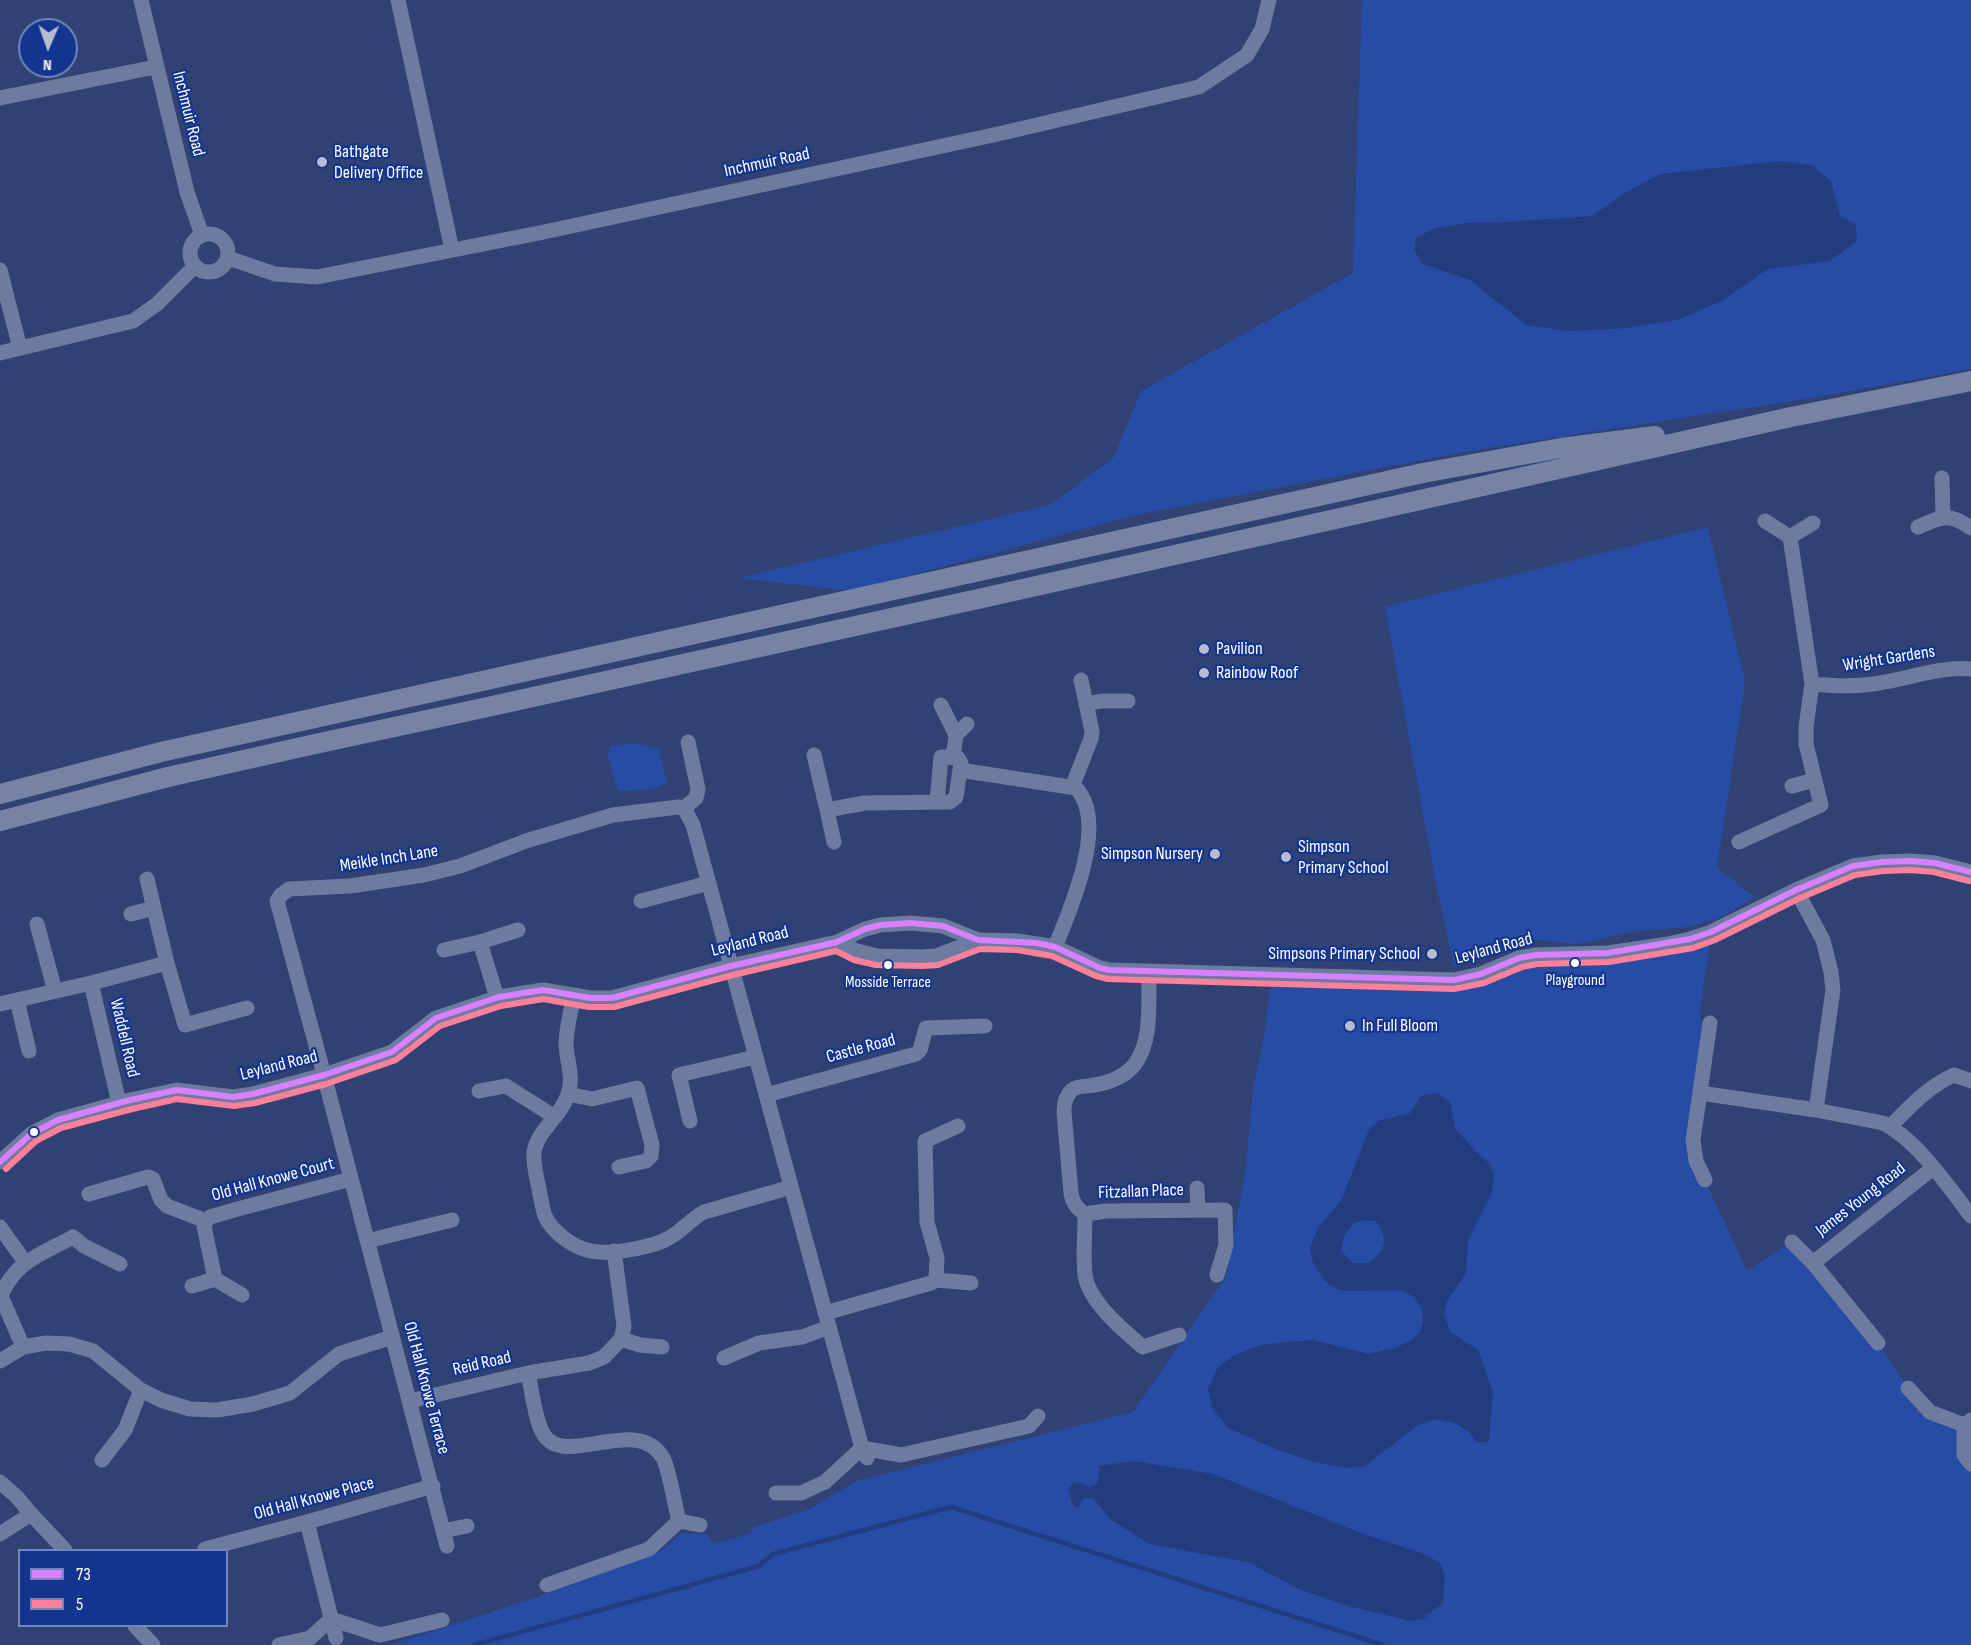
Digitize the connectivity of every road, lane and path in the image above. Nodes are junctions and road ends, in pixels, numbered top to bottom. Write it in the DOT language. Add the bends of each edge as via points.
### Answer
graph roads {
  1 [pos="141,0"];
  2 [pos="398,0"];
  3 [pos="1269,0"];
  4 [pos="156,67"];
  5 [pos="0,98"];
  6 [pos="202,235"];
  7 [pos="452,250"];
  8 [pos="228,258"];
  9 [pos="195,266"];
  10 [pos="0,270"];
  11 [pos="20,348"];
  12 [pos="0,353"];
  13 [pos="1971,381"];
  14 [pos="1791,417"];
  15 [pos="1942,478"];
  16 [pos="1943,517"];
  17 [pos="1765,521"];
  18 [pos="1813,523"];
  19 [pos="1918,528"];
  20 [pos="1971,528"];
  21 [pos="1790,537"];
  22 [pos="1971,669"];
  23 [pos="1081,680"];
  24 [pos="1812,684"];
  25 [pos="1128,701"];
  26 [pos="1086,704"];
  27 [pos="941,705"];
  28 [pos="688,741"];
  29 [pos="814,755"];
  30 [pos="957,764"];
  31 [pos="1814,780"];
  32 [pos="1072,786"];
  33 [pos="1792,786"];
  34 [pos="0,794"];
  35 [pos="937,802"];
  36 [pos="684,808"];
  37 [pos="827,810"];
  38 [pos="0,821"];
  39 [pos="834,842"];
  40 [pos="1739,842"];
  41 [pos="1971,872"];
  42 [pos="147,879"];
  43 [pos="709,883"];
  44 [pos="1796,890"];
  45 [pos="641,901"];
  46 [pos="154,908"];
  47 [pos="132,914"];
  48 [pos="36,924"];
  49 [pos="518,930"];
  50 [pos="978,940"];
  51 [pos="480,942"];
  52 [pos="837,942"];
  53 [pos="1055,947"];
  54 [pos="444,950"];
  55 [pos="167,963"];
  56 [pos="731,966"];
  57 [pos="1149,972"];
  58 [pos="91,983"];
  59 [pos="55,991"];
  60 [pos="574,995"];
  61 [pos="497,998"];
  62 [pos="16,1000"];
  63 [pos="0,1004"];
  64 [pos="247,1008"];
  65 [pos="1710,1023"];
  66 [pos="985,1026"];
  67 [pos="29,1051"];
  68 [pos="755,1057"];
  69 [pos="324,1075"];
  70 [pos="1971,1081"];
  71 [pos="479,1091"];
  72 [pos="1700,1093"];
  73 [pos="568,1094"];
  74 [pos="766,1095"];
  75 [pos="119,1103"];
  76 [pos="1816,1110"];
  77 [pos="555,1117"];
  78 [pos="690,1121"];
  79 [pos="958,1126"];
  80 [pos="1890,1127"];
  81 [pos="0,1162"];
  82 [pos="619,1167"];
  83 [pos="1933,1168"];
  84 [pos="351,1179"];
  85 [pos="1705,1180"];
  86 [pos="791,1187"];
  87 [pos="1197,1188"];
  88 [pos="89,1194"];
  89 [pos="1198,1210"];
  90 [pos="1085,1214"];
  91 [pos="1971,1216"];
  92 [pos="452,1220"];
  93 [pos="206,1221"];
  94 [pos="0,1227"];
  95 [pos="367,1241"];
  96 [pos="1792,1242"];
  97 [pos="614,1251"];
  98 [pos="25,1262"];
  99 [pos="1813,1263"];
  100 [pos="120,1264"];
  101 [pos="1217,1275"];
  102 [pos="215,1279"];
  103 [pos="936,1280"];
  104 [pos="971,1283"];
  105 [pos="192,1286"];
  106 [pos="242,1295"];
  107 [pos="827,1320"];
  108 [pos="1179,1335"];
  109 [pos="392,1337"];
  110 [pos="621,1339"];
  111 [pos="1878,1343"];
  112 [pos="23,1347"];
  113 [pos="662,1347"];
  114 [pos="724,1358"];
  115 [pos="0,1361"];
  116 [pos="528,1373"];
  117 [pos="1908,1388"];
  118 [pos="141,1390"];
  119 [pos="410,1401"];
  120 [pos="1038,1416"];
  121 [pos="1968,1423"];
  122 [pos="864,1453"];
  123 [pos="102,1460"];
  124 [pos="1971,1464"];
  125 [pos="0,1482"];
  126 [pos="433,1486"];
  127 [pos="776,1493"];
  128 [pos="31,1514"];
  129 [pos="679,1521"];
  130 [pos="307,1522"];
  131 [pos="700,1525"];
  132 [pos="467,1526"];
  133 [pos="0,1533"];
  134 [pos="63,1549"];
  135 [pos="205,1549"];
  136 [pos="547,1585"];
  137 [pos="331,1619"];
  138 [pos="442,1620"];
  139 [pos="136,1627"];
  140 [pos="336,1638"];
  141 [pos="153,1645"];
  142 [pos="279,1645"];
  1 -- 4 [label="street, Inchmuir Road"];
  2 -- 7 [label="street"];
  3 -- 7 [label="street, Inchmuir Road" via="1262,29 1246,55 1199,87 998,134"];
  4 -- 5 [label="street"];
  4 -- 6 [label="street, Inchmuir Road" via="187,192"];
  6 -- 8 [label="street" via="214,234 224,241"];
  6 -- 9 [label="street" via="190,249"];
  7 -- 8 [label="street, Inchmuir Road" via="317,277 275,274"];
  8 -- 9 [label="street" via="217,271 205,272"];
  9 -- 11 [label="street" via="157,304 133,321"];
  10 -- 11 [label="street"];
  11 -- 12 [label="street"];
  13 -- 14 [label="main road"];
  14 -- 34 [label="main road" via="1561,448 1423,474 161,752"];
  14 -- 38 [label="main road" via="247,759"];
  15 -- 16 [label="street"];
  16 -- 19 [label="street"];
  16 -- 20 [label="street"];
  17 -- 21 [label="street"];
  18 -- 21 [label="street"];
  21 -- 24 [label="street"];
  22 -- 24 [label="street, Wright Gardens" via="1955,668 1875,684"];
  23 -- 26 [label="street"];
  24 -- 31 [label="street" via="1806,744"];
  25 -- 26 [label="street"];
  26 -- 32 [label="street" via="1091,740"];
  27 -- 30 [label="street" via="961,729"];
  28 -- 36 [label="street" via="698,789 696,798"];
  29 -- 37 [label="street"];
  30 -- 32 [label="street"];
  30 -- 35 [label="street" via="955,800"];
  30 -- 35 [label="street" via="943,757 940,760"];
  31 -- 33 [label="street"];
  31 -- 40 [label="street" via="1821,805"];
  32 -- 53 [label="street" via="1086,805 1088,833 1082,874"];
  35 -- 37 [label="street" via="865,803"];
  36 -- 43 [label="street" via="693,825"];
  36 -- 69 [label="street, Meikle Inch Lane" via="613,814 460,866 424,874 360,885 289,889 277,902 278,909"];
  37 -- 39 [label="street"];
  41 -- 44 [label="street, Leyland Road" via="1935,863 1882,861 1853,866"];
  42 -- 46 [label="street"];
  43 -- 45 [label="street"];
  43 -- 56 [label="street"];
  44 -- 57 [label="street, Leyland Road" via="1690,939 1608,953 1536,955 1454,980"];
  44 -- 76 [label="street" via="1823,940 1833,990"];
  46 -- 47 [label="street"];
  46 -- 55 [label="street"];
  48 -- 59 [label="street"];
  49 -- 51 [label="street"];
  50 -- 52 [label="street, Leyland Road" via="936,956 922,957 877,956"];
  50 -- 52 [label="street, Leyland Road" via="944,926 911,923 865,929"];
  50 -- 53 [label="street, Leyland Road"];
  51 -- 54 [label="street"];
  51 -- 61 [label="street"];
  52 -- 56 [label="street, Leyland Road"];
  53 -- 57 [label="street, Leyland Road" via="1104,969"];
  55 -- 58 [label="street, Waddell Road"];
  55 -- 64 [label="street" via="185,1024"];
  56 -- 60 [label="street, Leyland Road" via="612,998"];
  56 -- 68 [label="street"];
  57 -- 90 [label="street, Fitzallan Place" via="1147,1028 1143,1050 1134,1065 1109,1082 1071,1090 1064,1102 1072,1199"];
  58 -- 59 [label="street, Waddell Road"];
  58 -- 75 [label="street, Waddell Road"];
  59 -- 62 [label="street, Waddell Road"];
  60 -- 61 [label="street, Leyland Road" via="543,990"];
  60 -- 73 [label="street" via="566,1043 571,1077"];
  61 -- 69 [label="street, Leyland Road" via="436,1018 392,1052"];
  62 -- 63 [label="street, Waddell Road"];
  62 -- 67 [label="street"];
  65 -- 72 [label="street"];
  66 -- 74 [label="street, Castle Road" via="926,1028 916,1054"];
  68 -- 74 [label="street"];
  68 -- 78 [label="street" via="679,1075"];
  69 -- 75 [label="street, Leyland Road" via="233,1097 177,1090"];
  69 -- 84 [label="street, Old Hall Knowe Terrace"];
  70 -- 80 [label="street" via="1954,1075 1940,1081"];
  71 -- 77 [label="street" via="506,1086"];
  72 -- 76 [label="street, James Young Road"];
  72 -- 85 [label="street" via="1693,1140 1696,1161"];
  73 -- 77 [label="street"];
  73 -- 82 [label="street" via="592,1099 637,1088 652,1145 651,1156 646,1161"];
  74 -- 86 [label="street"];
  75 -- 81 [label="street, Leyland Road" via="45,1126"];
  76 -- 80 [label="street, James Young Road"];
  77 -- 97 [label="street" via="538,1140 534,1153 545,1216 570,1242 592,1251"];
  79 -- 103 [label="street" via="925,1141 927,1222 937,1258"];
  80 -- 83 [label="street, James Young Road"];
  83 -- 91 [label="street, James Young Road"];
  83 -- 99 [label="street, James Young Road"];
  84 -- 93 [label="street, Old Hall Knowe Court"];
  84 -- 95 [label="street, Old Hall Knowe Terrace"];
  86 -- 97 [label="street" via="704,1212 662,1242"];
  86 -- 107 [label="street"];
  87 -- 89 [label="street, Fitzallan Place"];
  88 -- 93 [label="street, Old Hall Knowe Court" via="148,1177 153,1179 167,1206"];
  89 -- 90 [label="street, Fitzallan Place"];
  89 -- 101 [label="street, Fitzallan Place" via="1225,1210 1226,1245"];
  90 -- 108 [label="street, Fitzallan Place" via="1085,1273 1093,1295 1143,1347"];
  92 -- 95 [label="street"];
  93 -- 102 [label="street, Old Hall Knowe Court"];
  94 -- 98 [label="street"];
  95 -- 109 [label="street, Old Hall Knowe Terrace"];
  96 -- 99 [label="street, James Young Road"];
  97 -- 110 [label="street" via="624,1326"];
  98 -- 100 [label="street" via="73,1238"];
  98 -- 112 [label="street" via="7,1280 1,1296"];
  99 -- 111 [label="street, James Young Road"];
  102 -- 105 [label="street"];
  102 -- 106 [label="street"];
  103 -- 104 [label="street"];
  103 -- 107 [label="street"];
  107 -- 114 [label="street" via="802,1337 759,1343"];
  107 -- 122 [label="street"];
  109 -- 118 [label="street" via="339,1354 290,1393 254,1404 217,1410 190,1409"];
  109 -- 119 [label="street, Old Hall Knowe Terrace"];
  110 -- 113 [label="street"];
  110 -- 116 [label="street, Reid Road" via="596,1360"];
  112 -- 115 [label="street"];
  112 -- 118 [label="street" via="46,1342 93,1351"];
  116 -- 119 [label="street, Reid Road"];
  116 -- 129 [label="street, Reid Road" via="540,1425 549,1442 573,1447 612,1439 629,1440 655,1449 664,1459"];
  117 -- 121 [label="street" via="1930,1412"];
  118 -- 123 [label="street" via="125,1430"];
  119 -- 126 [label="street, Old Hall Knowe Terrace"];
  120 -- 122 [label="street" via="1029,1426 901,1455"];
  121 -- 124 [label="street" via="1964,1455"];
  122 -- 127 [label="street" via="825,1482 801,1493"];
  125 -- 128 [label="street"];
  126 -- 130 [label="street, Old Hall Knowe Place"];
  126 -- 132 [label="street, Old Hall Knowe Terrace" via="445,1538"];
  128 -- 133 [label="street"];
  128 -- 134 [label="street"];
  129 -- 131 [label="street"];
  129 -- 136 [label="street" via="649,1549"];
  130 -- 135 [label="street, Old Hall Knowe Place"];
  130 -- 137 [label="street"];
  137 -- 138 [label="street" via="380,1635"];
  137 -- 140 [label="street"];
  137 -- 142 [label="street" via="310,1638"];
  139 -- 141 [label="street"];
}
